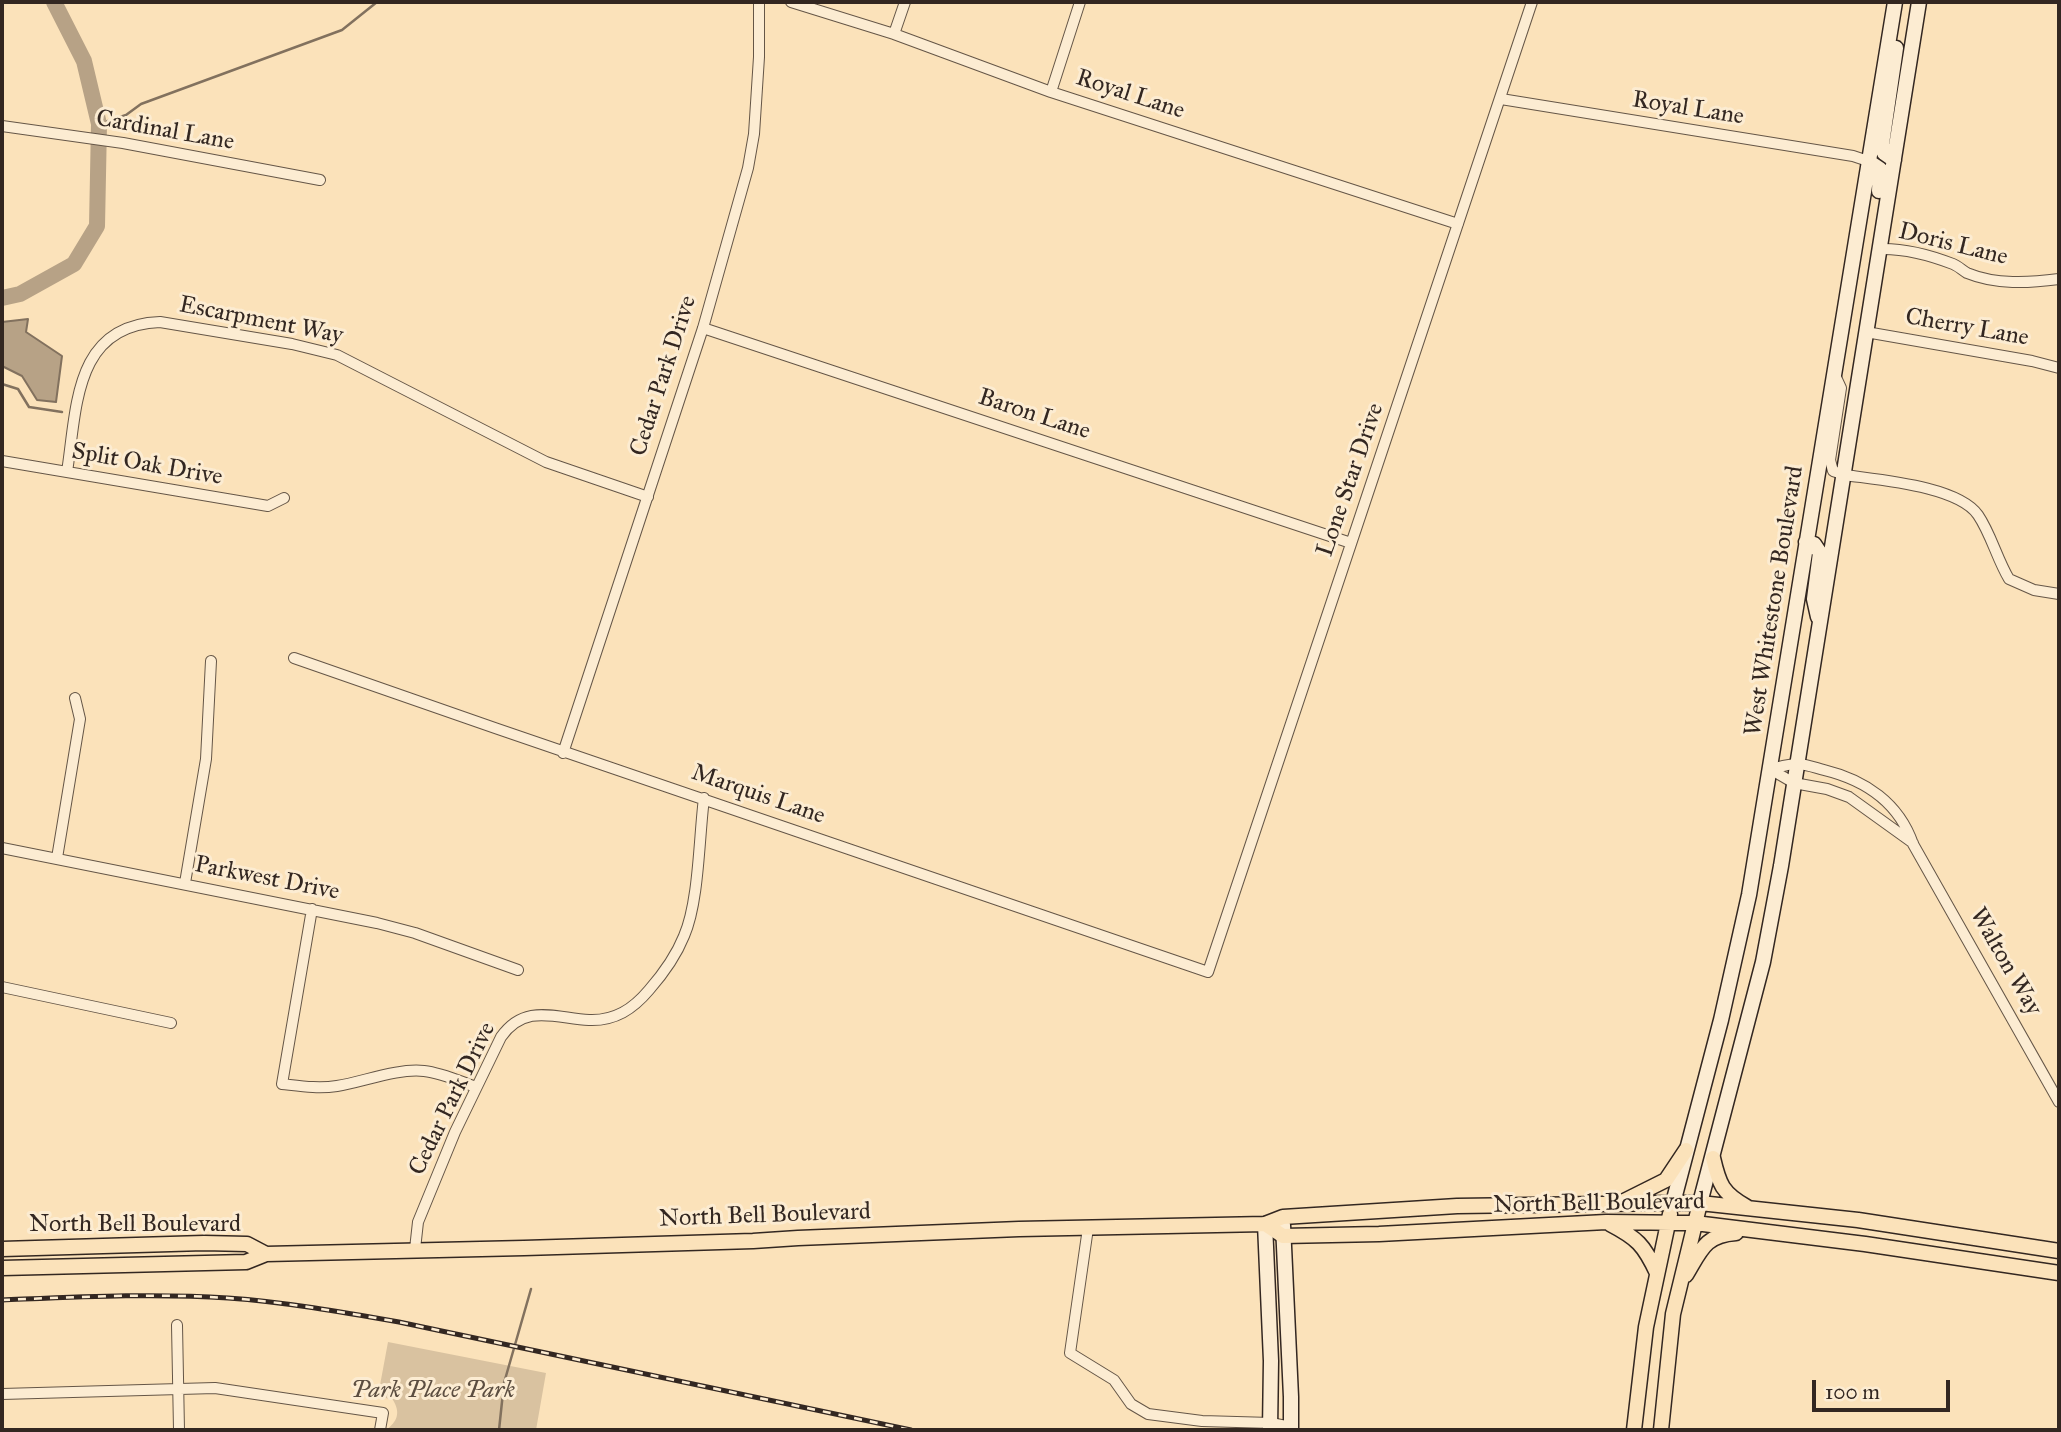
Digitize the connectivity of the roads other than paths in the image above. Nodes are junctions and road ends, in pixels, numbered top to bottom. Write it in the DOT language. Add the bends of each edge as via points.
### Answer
graph roads {
  1 [pos="759,2"];
  2 [pos="791,2"];
  3 [pos="905,2"];
  4 [pos="1080,2"];
  5 [pos="1532,2"];
  6 [pos="1895,2"];
  7 [pos="1919,2"];
  8 [pos="1889,33"];
  9 [pos="894,34"];
  10 [pos="1051,92"];
  11 [pos="1501,99"];
  12 [pos="2,126"];
  13 [pos="1894,160"];
  14 [pos="1868,161"];
  15 [pos="320,180"];
  16 [pos="1458,225"];
  17 [pos="1878,249"];
  18 [pos="2059,279"];
  19 [pos="1872,288"];
  20 [pos="703,328"];
  21 [pos="1866,332"];
  22 [pos="2059,368"];
  23 [pos="1835,374"];
  24 [pos="2,461"];
  25 [pos="66,472"];
  26 [pos="1845,475"];
  27 [pos="648,497"];
  28 [pos="284,498"];
  29 [pos="1806,542"];
  30 [pos="1351,543"];
  31 [pos="2059,594"];
  32 [pos="1820,632"];
  33 [pos="294,658"];
  34 [pos="211,661"];
  35 [pos="75,698"];
  36 [pos="564,753"];
  37 [pos="1797,764"];
  38 [pos="1770,769"];
  39 [pos="1794,783"];
  40 [pos="704,798"];
  41 [pos="1913,844"];
  42 [pos="2,848"];
  43 [pos="57,858"];
  44 [pos="185,883"];
  45 [pos="312,909"];
  46 [pos="518,970"];
  47 [pos="1208,972"];
  48 [pos="2,987"];
  49 [pos="171,1023"];
  50 [pos="476,1087"];
  51 [pos="2059,1101"];
  52 [pos="1686,1150"];
  53 [pos="1713,1158"];
  54 [pos="1619,1203"];
  55 [pos="1673,1203"];
  56 [pos="1700,1203"];
  57 [pos="1751,1209"];
  58 [pos="1283,1217"];
  59 [pos="1606,1222"];
  60 [pos="1668,1222"];
  61 [pos="1695,1223"];
  62 [pos="1265,1224"];
  63 [pos="1088,1228"];
  64 [pos="1760,1231"];
  65 [pos="1283,1236"];
  66 [pos="2,1249"];
  67 [pos="415,1249"];
  68 [pos="2059,1251"];
  69 [pos="266,1254"];
  70 [pos="2,1268"];
  71 [pos="1657,1273"];
  72 [pos="2059,1273"];
  73 [pos="1678,1288"];
  74 [pos="177,1325"];
  75 [pos="178,1387"];
  76 [pos="2,1394"];
  77 [pos="1270,1427"];
  78 [pos="1291,1429"];
  79 [pos="179,1430"];
  80 [pos="380,1430"];
  81 [pos="1634,1430"];
  82 [pos="1661,1430"];
  1 -- 20 [label="street, Cedar Park Drive" via="754,134"];
  2 -- 9 [label="street, Royal Lane"];
  3 -- 9 [label="street"];
  4 -- 10 [label="street"];
  5 -- 11 [label="street, Lone Star Drive"];
  6 -- 8 [label="main road, West Whitestone Boulevard"];
  7 -- 13 [label="main road, West Whitestone Boulevard"];
  8 -- 13 [label="main road" via="1897,46 1882,144 1884,153"];
  8 -- 14 [label="main road, West Whitestone Boulevard"];
  9 -- 10 [label="street, Royal Lane"];
  10 -- 16 [label="street, Royal Lane"];
  11 -- 14 [label="street, Royal Lane"];
  11 -- 16 [label="street, Lone Star Drive"];
  12 -- 15 [label="street, Cardinal Lane" via="112,141"];
  13 -- 17 [label="main road, West Whitestone Boulevard"];
  14 -- 19 [label="main road" via="1882,173 1866,274"];
  14 -- 23 [label="main road, West Whitestone Boulevard"];
  16 -- 30 [label="street, Lone Star Drive"];
  17 -- 18 [label="street, Doris Lane" via="1931,257 2001,281"];
  17 -- 19 [label="main road, West Whitestone Boulevard"];
  19 -- 21 [label="main road, West Whitestone Boulevard"];
  20 -- 27 [label="street, Cedar Park Drive"];
  20 -- 30 [label="street, Baron Lane"];
  21 -- 22 [label="street, Cherry Lane"];
  21 -- 26 [label="main road, West Whitestone Boulevard"];
  23 -- 26 [label="street" via="1841,388 1830,460 1833,471"];
  23 -- 29 [label="main road, West Whitestone Boulevard"];
  24 -- 25 [label="street, Split Oak Drive"];
  25 -- 27 [label="street, Escarpment Way" via="83,376 92,356 122,329 160,323 337,355 546,462"];
  25 -- 28 [label="street, Split Oak Drive" via="268,506"];
  26 -- 31 [label="street" via="1959,498 1979,516 2009,579"];
  26 -- 32 [label="main road, West Whitestone Boulevard"];
  27 -- 36 [label="street, Cedar Park Drive"];
  29 -- 32 [label="main road" via="1820,553 1814,599"];
  29 -- 38 [label="main road, West Whitestone Boulevard"];
  30 -- 47 [label="street, Lone Star Drive"];
  32 -- 37 [label="main road, West Whitestone Boulevard"];
  33 -- 36 [label="street, Marquis Lane"];
  34 -- 44 [label="street" via="206,758"];
  35 -- 43 [label="street" via="80,719"];
  36 -- 40 [label="street, Marquis Lane"];
  37 -- 38 [label="street, Walton Way"];
  37 -- 39 [label="main road, West Whitestone Boulevard"];
  37 -- 41 [label="street, Walton Way" via="1851,779 1883,798 1907,827"];
  38 -- 39 [label="street, Walton Way"];
  38 -- 52 [label="main road, West Whitestone Boulevard" via="1739,947"];
  39 -- 41 [label="street, Walton Way" via="1849,797"];
  39 -- 53 [label="main road, West Whitestone Boulevard" via="1763,962"];
  40 -- 47 [label="street, Marquis Lane"];
  40 -- 50 [label="street, Cedar Park Drive" via="685,936 659,978 618,1016 590,1020 536,1014 518,1019 500,1037"];
  41 -- 51 [label="street, Walton Way"];
  42 -- 43 [label="street, Parkwest Drive"];
  43 -- 44 [label="street, Parkwest Drive"];
  44 -- 45 [label="street, Parkwest Drive"];
  45 -- 46 [label="street, Parkwest Drive" via="415,933"];
  45 -- 50 [label="street" via="282,1084 335,1087 421,1070"];
  48 -- 49 [label="street"];
  50 -- 67 [label="street, Cedar Park Drive" via="418,1222"];
  52 -- 54 [label="main road" via="1666,1180"];
  52 -- 55 [label="main road, West Whitestone Boulevard"];
  53 -- 56 [label="main road, West Whitestone Boulevard"];
  53 -- 57 [label="main road" via="1719,1184 1732,1199"];
  54 -- 55 [label="main road, North Bell Boulevard"];
  54 -- 58 [label="main road, North Bell Boulevard" via="1457,1206"];
  55 -- 56 [label="main road, North Bell Boulevard"];
  55 -- 60 [label="main road"];
  56 -- 57 [label="main road, North Bell Boulevard"];
  56 -- 61 [label="main road"];
  57 -- 68 [label="main road, North Bell Boulevard"];
  58 -- 62 [label="main road, North Bell Boulevard"];
  58 -- 65 [label="main road"];
  59 -- 60 [label="main road, North Bell Boulevard"];
  59 -- 65 [label="main road, North Bell Boulevard"];
  59 -- 71 [label="main road" via="1639,1241"];
  60 -- 61 [label="main road, North Bell Boulevard"];
  60 -- 71 [label="main road"];
  61 -- 64 [label="main road, North Bell Boulevard"];
  61 -- 73 [label="main road"];
  62 -- 63 [label="main road, North Bell Boulevard"];
  62 -- 65 [label="main road"];
  62 -- 77 [label="main road"];
  63 -- 67 [label="main road, North Bell Boulevard"];
  63 -- 77 [label="street" via="1069,1353 1114,1380 1131,1404 1147,1414"];
  64 -- 72 [label="main road, North Bell Boulevard"];
  64 -- 73 [label="main road" via="1722,1234 1706,1242"];
  65 -- 78 [label="main road"];
  66 -- 69 [label="main road, North Bell Boulevard" via="204,1243 247,1244"];
  67 -- 69 [label="main road, North Bell Boulevard"];
  69 -- 70 [label="main road, North Bell Boulevard" via="246,1262"];
  71 -- 81 [label="main road"];
  73 -- 82 [label="main road"];
  74 -- 75 [label="street"];
  75 -- 76 [label="street"];
  75 -- 79 [label="street"];
  75 -- 80 [label="street" via="235,1390 383,1413"];
  77 -- 78 [label="street"];
}
